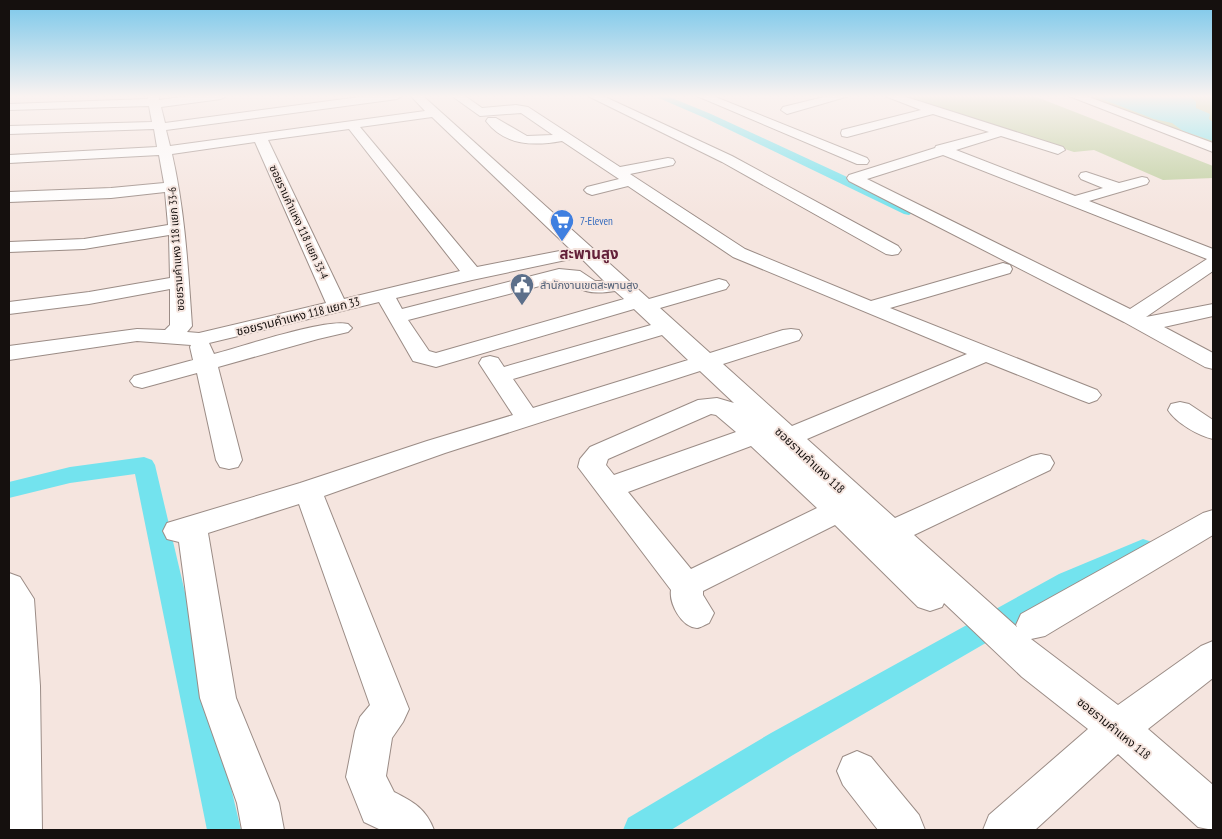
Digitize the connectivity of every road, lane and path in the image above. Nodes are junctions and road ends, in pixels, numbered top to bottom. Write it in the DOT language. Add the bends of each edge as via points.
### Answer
graph roads {
  1 [pos="162,135"];
  2 [pos="280,135"];
  3 [pos="360,135"];
  4 [pos="459,135"];
  5 [pos="514,135"];
  6 [pos="562,135"];
  7 [pos="676,135"];
  8 [pos="802,135"];
  9 [pos="990,135"];
  10 [pos="1011,135"];
  11 [pos="1164,135"];
  12 [pos="260,138"];
  13 [pos="569,140"];
  14 [pos="777,140"];
  15 [pos="921,143"];
  16 [pos="940,150"];
  17 [pos="1058,150"];
  18 [pos="165,151"];
  19 [pos="528,151"];
  20 [pos="1212,156"];
  21 [pos="9,159"];
  22 [pos="862,161"];
  23 [pos="668,162"];
  24 [pos="1086,176"];
  25 [pos="625,177"];
  26 [pos="1142,182"];
  27 [pos="172,187"];
  28 [pos="1118,188"];
  29 [pos="592,190"];
  30 [pos="9,198"];
  31 [pos="1073,201"];
  32 [pos="1102,212"];
  33 [pos="1079,219"];
  34 [pos="177,229"];
  35 [pos="868,237"];
  36 [pos="844,243"];
  37 [pos="9,247"];
  38 [pos="892,250"];
  39 [pos="585,251"];
  40 [pos="1213,255"];
  41 [pos="1213,263"];
  42 [pos="1003,269"];
  43 [pos="472,274"];
  44 [pos="179,282"];
  45 [pos="620,284"];
  46 [pos="719,285"];
  47 [pos="385,294"];
  48 [pos="642,304"];
  49 [pos="337,306"];
  50 [pos="871,307"];
  51 [pos="9,308"];
  52 [pos="1213,310"];
  53 [pos="396,317"];
  54 [pos="1138,321"];
  55 [pos="667,327"];
  56 [pos="341,328"];
  57 [pos="791,335"];
  58 [pos="169,338"];
  59 [pos="199,339"];
  60 [pos="480,348"];
  61 [pos="9,353"];
  62 [pos="986,354"];
  63 [pos="705,362"];
  64 [pos="1213,362"];
  65 [pos="206,363"];
  66 [pos="498,376"];
  67 [pos="142,381"];
  68 [pos="1089,395"];
  69 [pos="1180,410"];
  70 [pos="528,419"];
  71 [pos="1213,431"];
  72 [pos="755,435"];
  73 [pos="787,438"];
  74 [pos="229,460"];
  75 [pos="1041,463"];
  76 [pos="802,464"];
  77 [pos="608,488"];
  78 [pos="308,490"];
  79 [pos="839,510"];
  80 [pos="1213,521"];
  81 [pos="890,533"];
  82 [pos="702,578"];
  83 [pos="9,587"];
  84 [pos="946,599"];
  85 [pos="697,613"];
  86 [pos="1017,630"];
  87 [pos="1213,657"];
  88 [pos="15,689"];
  89 [pos="1118,728"];
  90 [pos="857,770"];
  91 [pos="1213,812"];
  92 [pos="21,830"];
  93 [pos="263,830"];
  94 [pos="413,830"];
  95 [pos="904,830"];
  96 [pos="1004,830"];
  1 -- 18 [label="street, ซอยรามคำแหง 118 แยก 33-6"];
  2 -- 12 [label="street"];
  3 -- 43 [label="street"];
  4 -- 39 [label="street, ซอยรามคำแหง 118"];
  5 -- 13 [label="street" via="522,140"];
  6 -- 13 [label="street"];
  7 -- 35 [label="street" via="727,159"];
  8 -- 14 [label="street"];
  8 -- 22 [label="street"];
  9 -- 16 [label="street"];
  10 -- 17 [label="street"];
  11 -- 20 [label="street"];
  12 -- 18 [label="street"];
  12 -- 49 [label="street, ซอยรามคำแหง 118 แยก 33-4"];
  13 -- 19 [label="street"];
  13 -- 25 [label="street"];
  15 -- 16 [label="street"];
  16 -- 31 [label="street"];
  16 -- 54 [label="street" via="854,178"];
  18 -- 21 [label="street"];
  18 -- 27 [label="street, ซอยรามคำแหง 118 แยก 33-6"];
  23 -- 25 [label="street"];
  24 -- 28 [label="street"];
  25 -- 29 [label="street"];
  25 -- 50 [label="street" via="739,253"];
  26 -- 28 [label="street"];
  27 -- 30 [label="street"];
  27 -- 34 [label="street, ซอยรามคำแหง 118 แยก 33-6"];
  28 -- 31 [label="street"];
  31 -- 32 [label="street"];
  32 -- 33 [label="street"];
  32 -- 40 [label="street"];
  34 -- 37 [label="street" via="84,244"];
  34 -- 44 [label="street, ซอยรามคำแหง 118 แยก 33-6"];
  35 -- 36 [label="street"];
  35 -- 38 [label="street"];
  39 -- 43 [label="street, ซอยรามคำแหง 118 แยก 33"];
  39 -- 45 [label="street, ซอยรามคำแหง 118"];
  41 -- 54 [label="street"];
  42 -- 50 [label="street"];
  43 -- 47 [label="street, ซอยรามคำแหง 118 แยก 33"];
  44 -- 51 [label="street"];
  44 -- 58 [label="street, ซอยรามคำแหง 118 แยก 33-6" via="181,326"];
  45 -- 48 [label="street, ซอยรามคำแหง 118"];
  45 -- 53 [label="street" via="592,288 573,275 559,275"];
  46 -- 48 [label="street"];
  47 -- 49 [label="street, ซอยรามคำแหง 118 แยก 33"];
  47 -- 53 [label="street"];
  48 -- 55 [label="street, ซอยรามคำแหง 118"];
  48 -- 60 [label="street"];
  49 -- 59 [label="street, ซอยรามคำแหง 118 แยก 33"];
  50 -- 62 [label="street"];
  52 -- 54 [label="street"];
  53 -- 60 [label="street" via="421,356 436,360"];
  54 -- 64 [label="street"];
  55 -- 63 [label="street, ซอยรามคำแหง 118"];
  55 -- 66 [label="street"];
  56 -- 65 [label="street"];
  57 -- 63 [label="street"];
  58 -- 59 [label="street, ซอยรามคำแหง 118 แยก 33"];
  58 -- 61 [label="street, ซอยรามคำแหง 118 แยก 33" via="137,335"];
  59 -- 65 [label="street"];
  60 -- 66 [label="street"];
  62 -- 68 [label="street"];
  62 -- 73 [label="street"];
  63 -- 70 [label="street"];
  63 -- 73 [label="street, ซอยรามคำแหง 118"];
  65 -- 67 [label="street"];
  65 -- 74 [label="street"];
  66 -- 70 [label="street"];
  69 -- 71 [label="street"];
  70 -- 78 [label="street"];
  72 -- 76 [label="street"];
  72 -- 77 [label="street"];
  72 -- 77 [label="street" via="725,409 707,406 599,453 593,459 592,467"];
  73 -- 76 [label="street, ซอยรามคำแหง 118"];
  75 -- 81 [label="street"];
  76 -- 79 [label="street"];
  76 -- 81 [label="street, ซอยรามคำแหง 118"];
  77 -- 85 [label="street" via="683,582 687,589 686,598"];
  78 -- 93 [label="street" via="185,529 218,698 258,802"];
  78 -- 94 [label="street" via="390,709 374,731 366,778 379,808 394,814"];
  79 -- 82 [label="street"];
  79 -- 84 [label="street"];
  80 -- 86 [label="street"];
  81 -- 84 [label="street, ซอยรามคำแหง 118"];
  83 -- 88 [label="street" via="18,599"];
  84 -- 86 [label="street, ซอยรามคำแหง 118"];
  86 -- 89 [label="street, ซอยรามคำแหง 118" via="1035,665"];
  87 -- 89 [label="street"];
  88 -- 92 [label="street"];
  89 -- 91 [label="street, ซอยรามคำแหง 118"];
  89 -- 96 [label="street"];
  90 -- 95 [label="street"];
}
